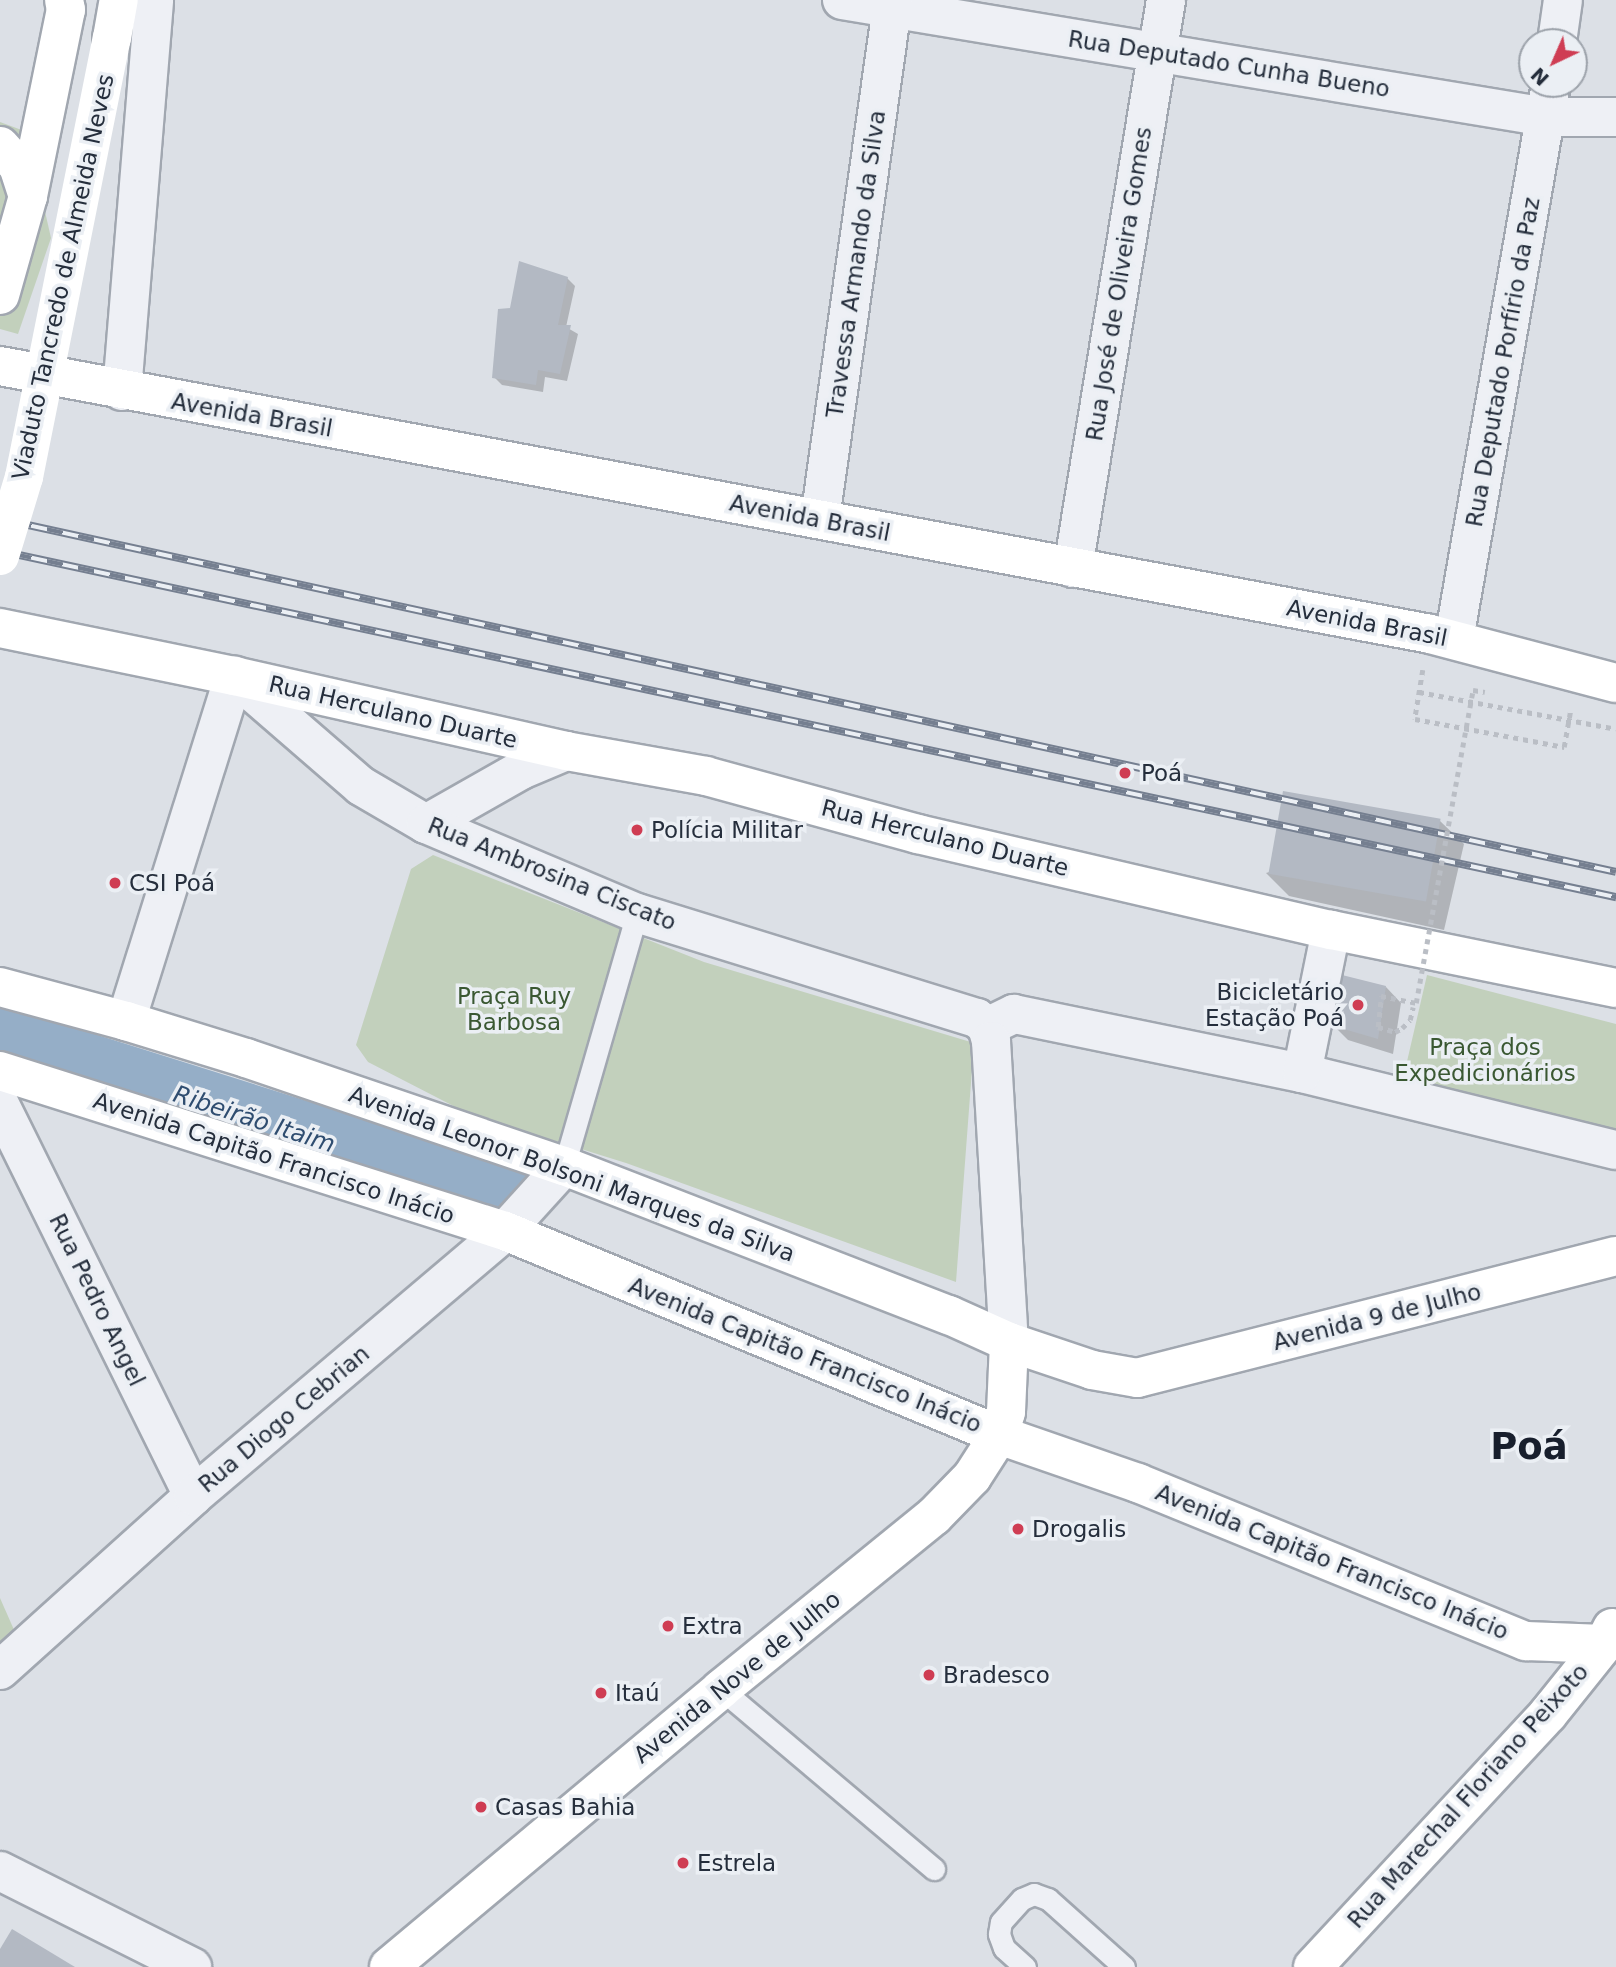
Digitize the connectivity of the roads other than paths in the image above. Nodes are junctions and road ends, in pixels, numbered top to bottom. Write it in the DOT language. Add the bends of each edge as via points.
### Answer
graph roads {
  1 [pos="64,0"];
  2 [pos="119,0"];
  3 [pos="153,0"];
  4 [pos="842,0"];
  5 [pos="1166,0"];
  6 [pos="1563,0"];
  7 [pos="892,4"];
  8 [pos="1559,28"];
  9 [pos="1158,52"];
  10 [pos="1549,101"];
  11 [pos="1616,117"];
  12 [pos="0,146"];
  13 [pos="28,196"];
  14 [pos="0,295"];
  15 [pos="0,366"];
  16 [pos="122,391"];
  17 [pos="820,519"];
  18 [pos="0,556"];
  19 [pos="1073,568"];
  20 [pos="0,628"];
  21 [pos="1442,637"];
  22 [pos="234,676"];
  23 [pos="1616,683"];
  24 [pos="566,751"];
  25 [pos="426,824"];
  26 [pos="637,913"];
  27 [pos="1331,930"];
  28 [pos="0,987"];
  29 [pos="1616,988"];
  30 [pos="126,1021"];
  31 [pos="1001,1021"];
  32 [pos="0,1071"];
  33 [pos="1302,1073"];
  34 [pos="0,1105"];
  35 [pos="1616,1150"];
  36 [pos="564,1166"];
  37 [pos="505,1231"];
  38 [pos="1616,1256"];
  39 [pos="1009,1342"];
  40 [pos="1137,1378"];
  41 [pos="999,1435"];
  42 [pos="194,1496"];
  43 [pos="1612,1638"];
  44 [pos="0,1670"];
  45 [pos="721,1689"];
  46 [pos="934,1869"];
  47 [pos="0,1871"];
  48 [pos="192,1967"];
  49 [pos="389,1967"];
  50 [pos="1026,1967"];
  51 [pos="1124,1967"];
  52 [pos="1313,1967"];
  1 -- 13 [label="main road" via="66,10"];
  2 -- 18 [label="main road, Viaduto Tancredo de Almeida Neves, bridge" via="24,477"];
  3 -- 16 [label="street"];
  4 -- 7 [label="street, Rua Deputado Cunha Bueno"];
  5 -- 9 [label="street, Rua José de Oliveira Gomes"];
  6 -- 8 [label="street"];
  7 -- 9 [label="street, Rua Deputado Cunha Bueno"];
  7 -- 17 [label="street, Travessa Armando da Silva"];
  9 -- 10 [label="street, Rua Deputado Cunha Bueno"];
  9 -- 19 [label="street, Rua José de Oliveira Gomes"];
  10 -- 11 [label="street, Rua Deputado Cunha Bueno"];
  10 -- 21 [label="street, Rua Deputado Porfírio da Paz"];
  12 -- 13 [label="main road" via="18,166"];
  13 -- 14 [label="main road"];
  15 -- 16 [label="main road, Avenida Brasil"];
  16 -- 17 [label="main road, Avenida Brasil"];
  17 -- 19 [label="main road, Avenida Brasil"];
  19 -- 21 [label="main road, Avenida Brasil"];
  20 -- 22 [label="main road, Rua Herculano Duarte"];
  21 -- 23 [label="main road, Avenida Brasil"];
  22 -- 24 [label="main road, Rua Herculano Duarte"];
  22 -- 25 [label="street, Rua Ambrosina Ciscato" via="334,764"];
  22 -- 30 [label="street"];
  24 -- 25 [label="street" via="521,770"];
  24 -- 27 [label="main road, Rua Herculano Duarte" via="706,776 918,834"];
  25 -- 26 [label="street, Rua Ambrosina Ciscato"];
  26 -- 31 [label="street, Rua Ambrosina Ciscato" via="977,1018"];
  26 -- 36 [label="lane"];
  27 -- 29 [label="main road, Rua Herculano Duarte"];
  27 -- 33 [label="street"];
  28 -- 30 [label="main road, Avenida Leonor Bolsoni Marques da Silva"];
  30 -- 36 [label="main road, Avenida Leonor Bolsoni Marques da Silva"];
  31 -- 33 [label="street, Rua Ambrosina Ciscato"];
  31 -- 39 [label="street" via="991,1041"];
  32 -- 37 [label="main road, Avenida Capitão Francisco Inácio"];
  33 -- 35 [label="street, Rua Ambrosina Ciscato"];
  34 -- 42 [label="street, Rua Pedro Angel"];
  36 -- 37 [label="street, Rua Diogo Cebrian"];
  36 -- 39 [label="main road, Avenida Leonor Bolsoni Marques da Silva"];
  37 -- 41 [label="main road, Avenida Capitão Francisco Inácio"];
  37 -- 42 [label="street, Rua Diogo Cebrian"];
  38 -- 40 [label="main road, Avenida 9 de Julho"];
  39 -- 40 [label="main road, Avenida Leonor Bolsoni Marques da Silva" via="1092,1370"];
  39 -- 41 [label="main road, Avenida Nove de Julho" via="1006,1412"];
  41 -- 43 [label="main road, Avenida Capitão Francisco Inácio" via="1138,1483 1526,1641"];
  41 -- 45 [label="main road, Avenida Nove de Julho" via="972,1477 934,1516"];
  42 -- 44 [label="street, Rua Diogo Cebrian"];
  43 -- 52 [label="main road, Rua Marechal Floriano Peixoto" via="1548,1714"];
  45 -- 46 [label="lane"];
  45 -- 49 [label="main road, Avenida Nove de Julho"];
  47 -- 48 [label="street"];
  50 -- 51 [label="lane" via="1004,1948 999,1934 1001,1922 1022,1899 1034,1894 1048,1899"];
}
